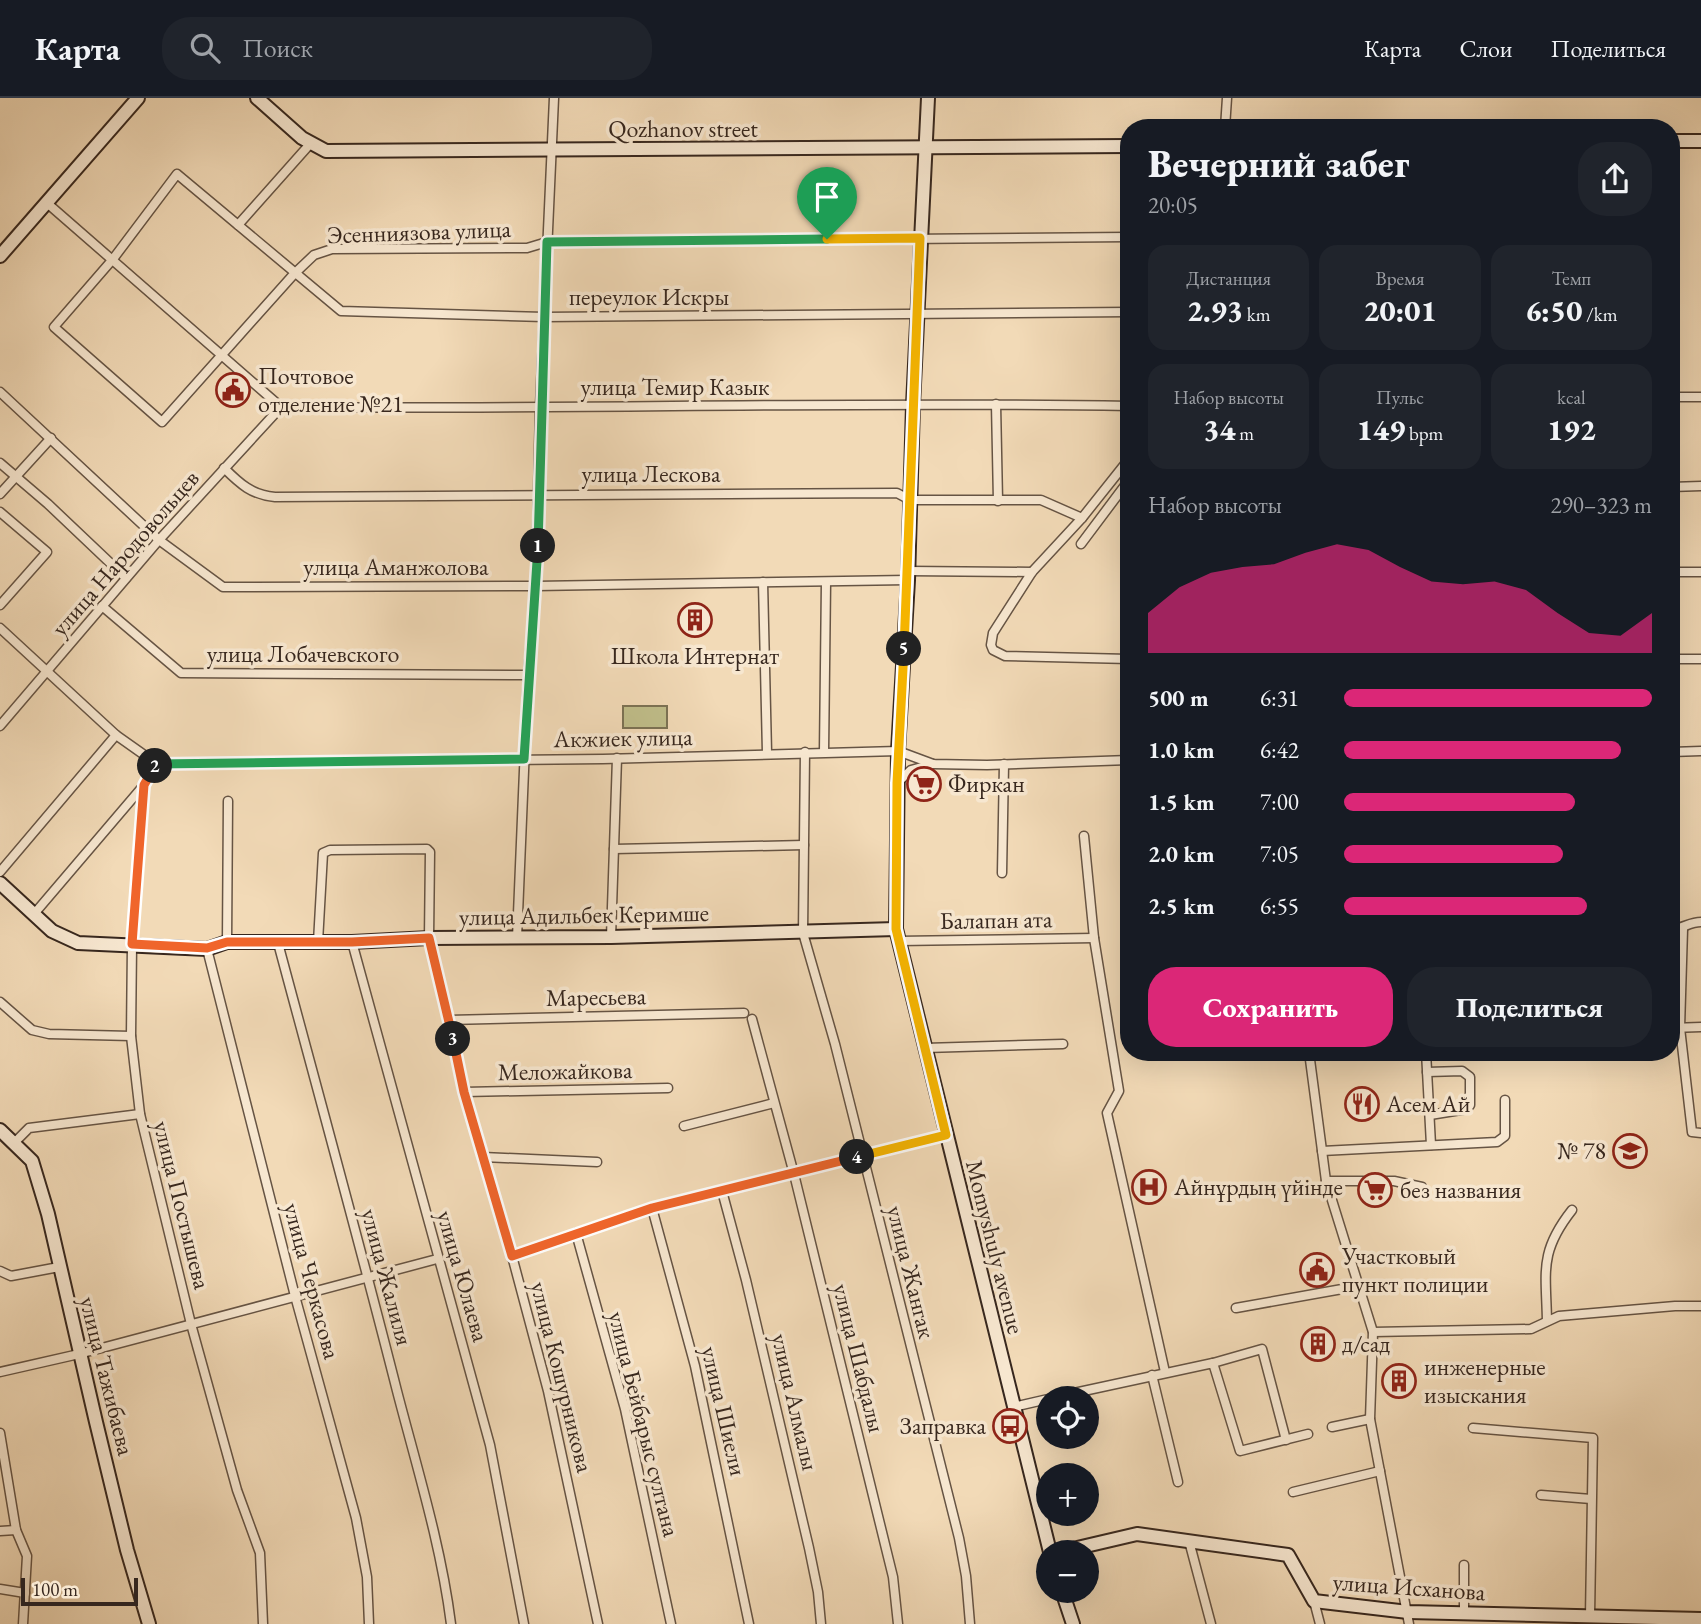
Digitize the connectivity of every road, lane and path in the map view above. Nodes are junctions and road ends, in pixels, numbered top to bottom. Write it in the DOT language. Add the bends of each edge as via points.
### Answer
graph roads {
  1 [pos="138,98"];
  2 [pos="257,98"];
  3 [pos="554,98"];
  4 [pos="928,98"];
  5 [pos="1227,98"];
  6 [pos="1226,119"];
  7 [pos="1680,141"];
  8 [pos="1701,141"];
  9 [pos="310,144"];
  10 [pos="1120,146"];
  11 [pos="925,148"];
  12 [pos="553,151"];
  13 [pos="47,203"];
  14 [pos="238,225"];
  15 [pos="1120,237"];
  16 [pos="920,238"];
  17 [pos="547,242"];
  18 [pos="0,256"];
  19 [pos="113,259"];
  20 [pos="294,274"];
  21 [pos="1120,312"];
  22 [pos="917,315"];
  23 [pos="544,317"];
  24 [pos="222,355"];
  25 [pos="0,392"];
  26 [pos="1680,397"];
  27 [pos="1701,397"];
  28 [pos="996,404"];
  29 [pos="913,405"];
  30 [pos="1120,406"];
  31 [pos="282,407"];
  32 [pos="540,407"];
  33 [pos="51,439"];
  34 [pos="0,463"];
  35 [pos="224,468"];
  36 [pos="1120,470"];
  37 [pos="16,476"];
  38 [pos="1701,486"];
  39 [pos="1680,487"];
  40 [pos="1120,492"];
  41 [pos="0,494"];
  42 [pos="540,494"];
  43 [pos="910,500"];
  44 [pos="998,501"];
  45 [pos="0,512"];
  46 [pos="1082,518"];
  47 [pos="159,540"];
  48 [pos="1081,544"];
  49 [pos="1032,572"];
  50 [pos="1680,572"];
  51 [pos="1701,572"];
  52 [pos="908,575"];
  53 [pos="126,578"];
  54 [pos="763,582"];
  55 [pos="826,582"];
  56 [pos="536,586"];
  57 [pos="0,605"];
  58 [pos="102,606"];
  59 [pos="0,628"];
  60 [pos="1120,659"];
  61 [pos="1680,659"];
  62 [pos="1701,659"];
  63 [pos="48,671"];
  64 [pos="528,675"];
  65 [pos="0,726"];
  66 [pos="116,735"];
  67 [pos="898,751"];
  68 [pos="1701,751"];
  69 [pos="805,752"];
  70 [pos="824,752"];
  71 [pos="1680,752"];
  72 [pos="767,753"];
  73 [pos="617,758"];
  74 [pos="524,759"];
  75 [pos="1120,760"];
  76 [pos="157,764"];
  77 [pos="933,764"];
  78 [pos="1004,764"];
  79 [pos="897,783"];
  80 [pos="144,785"];
  81 [pos="228,801"];
  82 [pos="1084,836"];
  83 [pos="804,845"];
  84 [pos="614,849"];
  85 [pos="0,872"];
  86 [pos="1002,873"];
  87 [pos="0,883"];
  88 [pos="34,914"];
  89 [pos="1701,922"];
  90 [pos="1683,929"];
  91 [pos="803,933"];
  92 [pos="897,935"];
  93 [pos="611,937"];
  94 [pos="429,938"];
  95 [pos="517,938"];
  96 [pos="1094,938"];
  97 [pos="227,942"];
  98 [pos="318,942"];
  99 [pos="352,942"];
  100 [pos="278,943"];
  101 [pos="132,944"];
  102 [pos="207,948"];
  103 [pos="1680,971"];
  104 [pos="0,1002"];
  105 [pos="744,1013"];
  106 [pos="752,1019"];
  107 [pos="449,1020"];
  108 [pos="1701,1027"];
  109 [pos="1680,1028"];
  110 [pos="131,1036"];
  111 [pos="1063,1044"];
  112 [pos="925,1048"];
  113 [pos="1680,1054"];
  114 [pos="1310,1061"];
  115 [pos="1426,1061"];
  116 [pos="1427,1072"];
  117 [pos="668,1088"];
  118 [pos="464,1092"];
  119 [pos="1505,1101"];
  120 [pos="774,1102"];
  121 [pos="140,1114"];
  122 [pos="1430,1115"];
  123 [pos="684,1126"];
  124 [pos="0,1130"];
  125 [pos="1701,1133"];
  126 [pos="946,1135"];
  127 [pos="15,1142"];
  128 [pos="1432,1145"];
  129 [pos="1322,1151"];
  130 [pos="862,1156"];
  131 [pos="483,1157"];
  132 [pos="597,1162"];
  133 [pos="794,1174"];
  134 [pos="1326,1181"];
  135 [pos="1422,1187"];
  136 [pos="722,1191"];
  137 [pos="652,1208"];
  138 [pos="1572,1210"];
  139 [pos="576,1233"];
  140 [pos="512,1256"];
  141 [pos="437,1259"];
  142 [pos="59,1266"];
  143 [pos="0,1270"];
  144 [pos="367,1277"];
  145 [pos="1359,1286"];
  146 [pos="295,1296"];
  147 [pos="1701,1306"];
  148 [pos="1236,1308"];
  149 [pos="1547,1321"];
  150 [pos="191,1324"];
  151 [pos="1373,1332"];
  152 [pos="79,1354"];
  153 [pos="1213,1363"];
  154 [pos="0,1372"];
  155 [pos="1165,1373"];
  156 [pos="1152,1376"];
  157 [pos="1099,1388"];
  158 [pos="1036,1402"];
  159 [pos="1013,1407"];
  160 [pos="1370,1419"];
  161 [pos="1332,1427"];
  162 [pos="1473,1429"];
  163 [pos="0,1433"];
  164 [pos="1308,1434"];
  165 [pos="1286,1440"];
  166 [pos="1380,1471"];
  167 [pos="1178,1482"];
  168 [pos="1293,1492"];
  169 [pos="1541,1496"];
  170 [pos="1591,1499"];
  171 [pos="16,1530"];
  172 [pos="0,1531"];
  173 [pos="1047,1540"];
  174 [pos="1189,1541"];
  175 [pos="1099,1543"];
  176 [pos="1464,1565"];
  177 [pos="0,1589"];
  178 [pos="25,1593"];
  179 [pos="1314,1601"];
  180 [pos="1066,1603"];
  181 [pos="1464,1613"];
  182 [pos="1590,1616"];
  183 [pos="1408,1618"];
  184 [pos="1701,1619"];
  185 [pos="1557,1620"];
  186 [pos="1636,1620"];
  187 [pos="23,1624"];
  188 [pos="149,1624"];
  189 [pos="262,1624"];
  190 [pos="369,1624"];
  191 [pos="451,1624"];
  192 [pos="524,1624"];
  193 [pos="598,1624"];
  194 [pos="671,1624"];
  195 [pos="749,1624"];
  196 [pos="821,1624"];
  197 [pos="898,1624"];
  198 [pos="970,1624"];
  199 [pos="1073,1624"];
  200 [pos="1211,1624"];
  201 [pos="1320,1624"];
  1 -- 13 [label="main road"];
  2 -- 9 [label="main road, Qozhanov street"];
  3 -- 12 [label="street"];
  4 -- 11 [label="main road"];
  5 -- 6 [label="street"];
  7 -- 8 [label="main road"];
  9 -- 12 [label="main road, Qozhanov street" via="326,151"];
  9 -- 14 [label="street"];
  10 -- 11 [label="main road, Qozhanov street"];
  11 -- 12 [label="main road, Qozhanov street"];
  11 -- 16 [label="main road, Momyshuly avenue"];
  12 -- 17 [label="street"];
  13 -- 18 [label="main road"];
  13 -- 19 [label="street"];
  14 -- 19 [label="street, переулок Искры" via="177,174"];
  14 -- 20 [label="street, переулок Искры"];
  15 -- 16 [label="street, Эсенниязова улица"];
  16 -- 17 [label="street, Эсенниязова улица"];
  16 -- 22 [label="main road, Momyshuly avenue"];
  17 -- 20 [label="street, Эсенниязова улица" via="527,248 332,249 314,255"];
  17 -- 23 [label="street"];
  19 -- 24 [label="street"];
  19 -- 24 [label="street, Эсенниязова улица" via="54,327 162,422"];
  20 -- 23 [label="street, переулок Искры" via="341,311"];
  20 -- 24 [label="street, Эсенниязова улица"];
  21 -- 22 [label="street, переулок Искры"];
  22 -- 23 [label="street, переулок Искры"];
  22 -- 29 [label="main road, Momyshuly avenue"];
  23 -- 32 [label="street"];
  24 -- 31 [label="street"];
  25 -- 33 [label="street, улица Аманжолова"];
  26 -- 27 [label="street"];
  28 -- 29 [label="street, улица Темир Казык"];
  28 -- 30 [label="street, улица Темир Казык"];
  28 -- 44 [label="street"];
  29 -- 32 [label="street, улица Темир Казык"];
  29 -- 43 [label="main road, Momyshuly avenue"];
  31 -- 32 [label="street, улица Темир Казык"];
  31 -- 35 [label="street, улица Народовольцев"];
  32 -- 42 [label="street"];
  33 -- 37 [label="street"];
  33 -- 47 [label="street, улица Аманжолова"];
  34 -- 37 [label="street"];
  35 -- 42 [label="street, улица Лескова" via="248,490 264,496"];
  35 -- 47 [label="street, улица Народовольцев"];
  36 -- 46 [label="street"];
  37 -- 41 [label="street"];
  37 -- 53 [label="street"];
  38 -- 39 [label="street"];
  40 -- 48 [label="street"];
  42 -- 43 [label="street, улица Лескова" via="897,493"];
  42 -- 56 [label="street"];
  43 -- 44 [label="street, улица Лескова"];
  43 -- 52 [label="main road, Momyshuly avenue"];
  44 -- 46 [label="street, улица Лескова" via="1041,500"];
  45 -- 57 [label="street" via="47,552"];
  46 -- 49 [label="street"];
  47 -- 53 [label="street, улица Народовольцев"];
  47 -- 56 [label="street, улица Аманжолова" via="223,587"];
  49 -- 52 [label="street, улица Аманжолова"];
  49 -- 60 [label="street" via="993,633 993,650 1005,656"];
  50 -- 51 [label="street"];
  52 -- 55 [label="street, улица Аманжолова"];
  52 -- 67 [label="main road, Momyshuly avenue"];
  53 -- 58 [label="street, улица Народовольцев"];
  54 -- 55 [label="street, улица Аманжолова"];
  54 -- 56 [label="street, улица Аманжолова"];
  54 -- 72 [label="street"];
  55 -- 70 [label="street"];
  56 -- 64 [label="street"];
  58 -- 63 [label="street, улица Народовольцев"];
  58 -- 64 [label="street, улица Лобачевского" via="181,673"];
  59 -- 63 [label="street"];
  61 -- 62 [label="street"];
  63 -- 65 [label="street, улица Народовольцев"];
  63 -- 66 [label="street"];
  64 -- 74 [label="street"];
  66 -- 76 [label="street"];
  66 -- 85 [label="street"];
  67 -- 70 [label="street, Акжиек улица"];
  67 -- 77 [label="street, Акжиек улица"];
  67 -- 79 [label="main road, Momyshuly avenue"];
  68 -- 71 [label="street"];
  69 -- 70 [label="street, Акжиек улица"];
  69 -- 72 [label="street, Акжиек улица"];
  69 -- 83 [label="street, улица Жангак"];
  72 -- 73 [label="street, Акжиек улица"];
  73 -- 74 [label="street, Акжиек улица"];
  73 -- 84 [label="street"];
  74 -- 76 [label="street, Акжиек улица"];
  74 -- 95 [label="street"];
  75 -- 78 [label="street, Акжиек улица"];
  76 -- 80 [label="street"];
  77 -- 78 [label="street, Акжиек улица"];
  77 -- 79 [label="street" via="911,770"];
  78 -- 86 [label="street"];
  79 -- 92 [label="main road, Momyshuly avenue"];
  80 -- 88 [label="street"];
  80 -- 101 [label="street, улица Постышева"];
  81 -- 97 [label="street"];
  82 -- 96 [label="street"];
  83 -- 84 [label="street"];
  83 -- 91 [label="street, улица Жангак"];
  84 -- 93 [label="street"];
  87 -- 88 [label="main road, улица Адильбек Керимше"];
  88 -- 101 [label="main road, улица Адильбек Керимше" via="52,931 78,943"];
  89 -- 90 [label="street"];
  90 -- 103 [label="street"];
  91 -- 92 [label="main road, улица Адильбек Керимше"];
  91 -- 93 [label="main road, улица Адильбек Керимше"];
  91 -- 130 [label="street, улица Жангак"];
  92 -- 96 [label="street, Балапан ата"];
  92 -- 112 [label="main road, Momyshuly avenue"];
  93 -- 95 [label="main road, улица Адильбек Керимше"];
  94 -- 95 [label="main road, улица Адильбек Керимше"];
  94 -- 98 [label="street, улица Кошурникова" via="427,849 330,850 323,853"];
  94 -- 99 [label="main road, улица Адильбек Керимше"];
  94 -- 107 [label="street, улица Кошурникова"];
  96 -- 155 [label="street" via="1119,1091 1107,1113"];
  97 -- 100 [label="main road, улица Адильбек Керимше"];
  97 -- 102 [label="main road, улица Адильбек Керимше"];
  98 -- 99 [label="main road, улица Адильбек Керимше"];
  98 -- 100 [label="main road, улица Адильбек Керимше"];
  99 -- 141 [label="street, улица Юлаева"];
  100 -- 144 [label="street, улица Жалиля"];
  101 -- 102 [label="main road, улица Адильбек Керимше"];
  101 -- 110 [label="street, улица Постышева"];
  102 -- 146 [label="street, улица Черкасова"];
  104 -- 110 [label="street" via="32,1030"];
  105 -- 107 [label="street, Маресьева"];
  106 -- 120 [label="street, улица Шабдалы"];
  107 -- 118 [label="street, улица Кошурникова"];
  108 -- 109 [label="street"];
  110 -- 121 [label="street, улица Постышева"];
  111 -- 112 [label="street"];
  112 -- 126 [label="main road, Momyshuly avenue"];
  113 -- 125 [label="street" via="1692,1132"];
  114 -- 129 [label="street"];
  115 -- 116 [label="street"];
  116 -- 122 [label="street"];
  116 -- 122 [label="street" via="1462,1070 1470,1077 1468,1110"];
  117 -- 118 [label="street, Меложайкова"];
  118 -- 131 [label="street, улица Кошурникова"];
  119 -- 128 [label="street" via="1505,1136 1497,1142"];
  120 -- 123 [label="street"];
  120 -- 133 [label="street, улица Шабдалы"];
  121 -- 127 [label="street" via="29,1128"];
  121 -- 150 [label="street, улица Постышева"];
  122 -- 128 [label="street"];
  124 -- 127 [label="main road, улица Тажибаева"];
  126 -- 130 [label="street"];
  126 -- 159 [label="main road, Momyshuly avenue"];
  127 -- 142 [label="main road, улица Тажибаева" via="32,1161"];
  128 -- 129 [label="street"];
  129 -- 134 [label="street"];
  130 -- 133 [label="street"];
  130 -- 198 [label="street, улица Жангак" via="959,1538"];
  131 -- 132 [label="street"];
  131 -- 140 [label="street, улица Кошурникова"];
  133 -- 136 [label="street"];
  133 -- 197 [label="street, улица Шабдалы" via="893,1577"];
  134 -- 135 [label="street" via="1394,1181"];
  134 -- 145 [label="street"];
  136 -- 137 [label="street"];
  136 -- 196 [label="street, улица Алмалы" via="809,1548"];
  137 -- 139 [label="street"];
  137 -- 195 [label="street, улица Шиели" via="695,1366"];
  138 -- 149 [label="street" via="1545,1258"];
  139 -- 140 [label="street"];
  139 -- 194 [label="street, улица Бейбарыс султана" via="625,1409"];
  140 -- 193 [label="street, улица Кошурникова" via="548,1391"];
  141 -- 144 [label="street"];
  141 -- 192 [label="street, улица Юлаева" via="490,1444"];
  142 -- 143 [label="street" via="11,1276"];
  142 -- 152 [label="main road, улица Тажибаева"];
  144 -- 146 [label="street"];
  144 -- 191 [label="street, улица Жалиля" via="446,1581"];
  145 -- 148 [label="street"];
  145 -- 151 [label="street"];
  146 -- 150 [label="street"];
  146 -- 190 [label="street, улица Черкасова" via="356,1518"];
  147 -- 149 [label="street" via="1559,1316"];
  149 -- 151 [label="street" via="1531,1329"];
  150 -- 152 [label="street"];
  150 -- 189 [label="street, улица Постышева" via="237,1490 260,1553"];
  151 -- 160 [label="street"];
  152 -- 154 [label="street"];
  152 -- 188 [label="main road, улица Тажибаева"];
  153 -- 155 [label="street"];
  153 -- 165 [label="street" via="1240,1451"];
  153 -- 165 [label="street" via="1262,1349"];
  155 -- 156 [label="street"];
  156 -- 157 [label="street"];
  156 -- 167 [label="street"];
  158 -- 159 [label="street"];
  159 -- 173 [label="main road, Momyshuly avenue"];
  160 -- 161 [label="street"];
  160 -- 166 [label="street"];
  162 -- 170 [label="street" via="1593,1438"];
  163 -- 171 [label="street"];
  164 -- 165 [label="street"];
  166 -- 168 [label="street"];
  166 -- 183 [label="street"];
  169 -- 170 [label="street"];
  170 -- 182 [label="street"];
  171 -- 172 [label="street"];
  171 -- 178 [label="street" via="27,1556"];
  174 -- 175 [label="main road, улица Исханова" via="1137,1534"];
  174 -- 179 [label="main road, улица Исханова" via="1288,1555"];
  174 -- 200 [label="street"];
  176 -- 181 [label="street"];
  177 -- 178 [label="street"];
  178 -- 187 [label="street"];
  179 -- 183 [label="main road, улица Исханова"];
  179 -- 201 [label="street"];
  180 -- 199 [label="main road"];
  181 -- 183 [label="main road, улица Исханова"];
  181 -- 185 [label="main road, улица Исханова"];
  182 -- 185 [label="main road, улица Исханова"];
  182 -- 186 [label="main road, улица Исханова"];
  184 -- 186 [label="main road, улица Исханова"];
}
